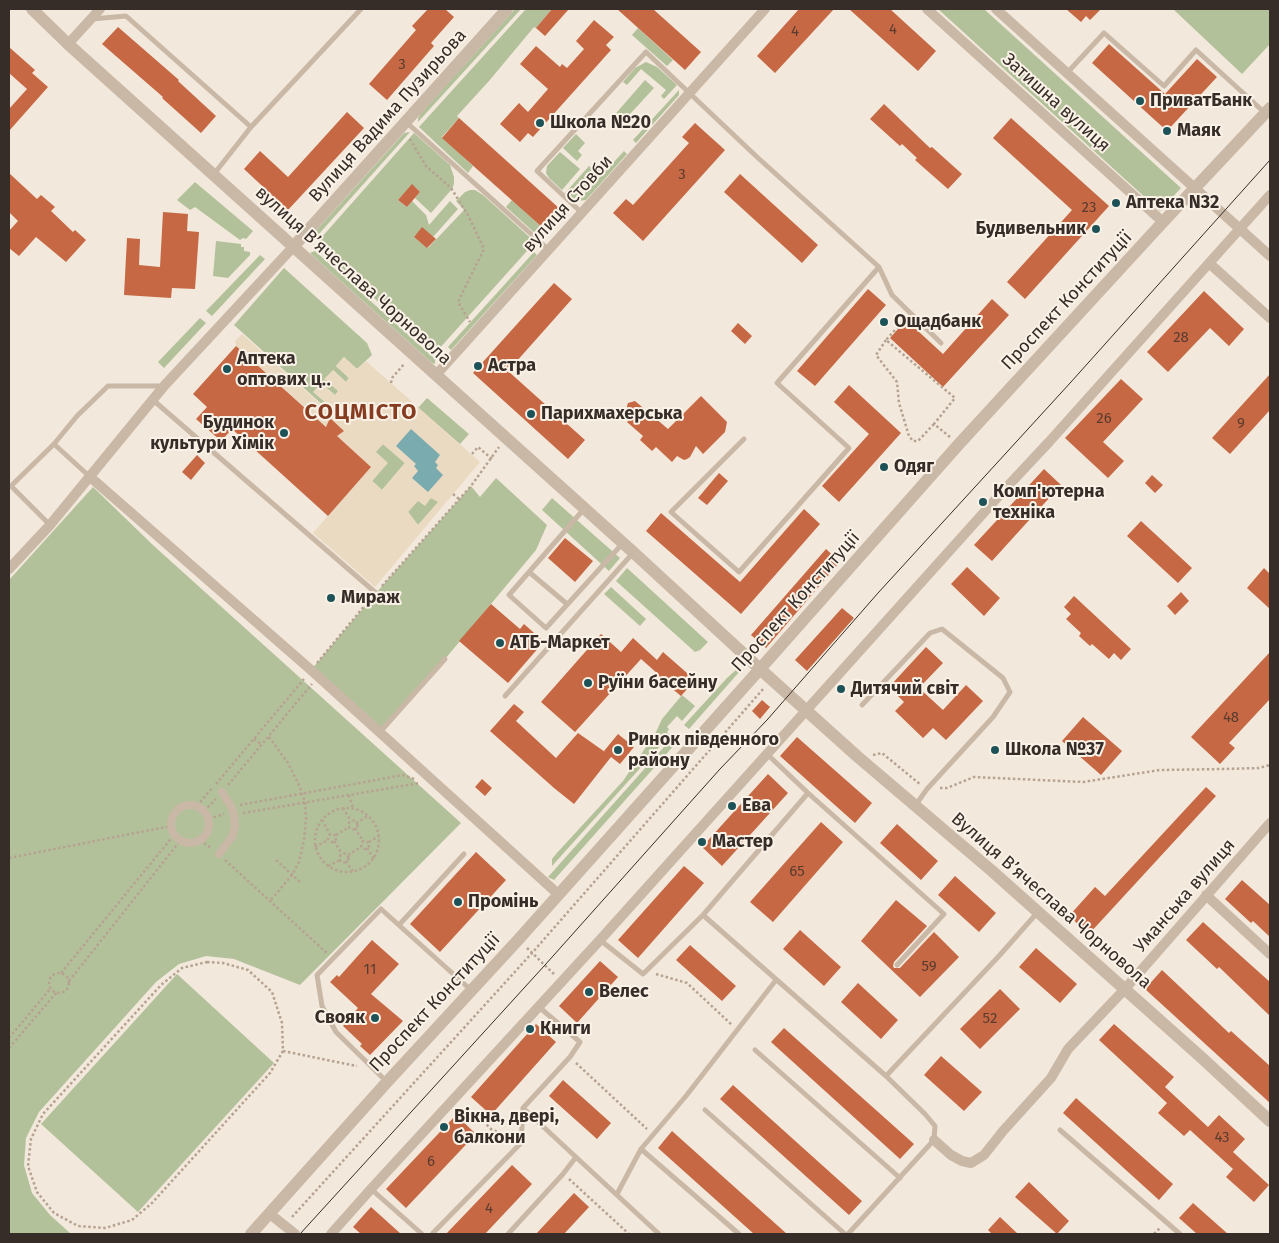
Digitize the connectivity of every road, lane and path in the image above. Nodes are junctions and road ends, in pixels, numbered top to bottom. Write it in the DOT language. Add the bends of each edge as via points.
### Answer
graph roads {
  1 [pos="32,9"];
  2 [pos="100,9"];
  3 [pos="361,9"];
  4 [pos="507,9"];
  5 [pos="765,9"];
  6 [pos="928,9"];
  7 [pos="996,9"];
  8 [pos="90,20"];
  9 [pos="68,44"];
  10 [pos="1067,73"];
  11 [pos="690,92"];
  12 [pos="1268,110"];
  13 [pos="405,124"];
  14 [pos="251,127"];
  15 [pos="214,174"];
  16 [pos="1195,189"];
  17 [pos="1270,194"];
  18 [pos="582,213"];
  19 [pos="1163,222"];
  20 [pos="1240,229"];
  21 [pos="294,246"];
  22 [pos="549,250"];
  23 [pos="1270,256"];
  24 [pos="1209,263"];
  25 [pos="879,267"];
  26 [pos="910,313"];
  27 [pos="1270,318"];
  28 [pos="478,330"];
  29 [pos="886,340"];
  30 [pos="941,343"];
  31 [pos="408,360"];
  32 [pos="436,375"];
  33 [pos="391,383"];
  34 [pos="164,386"];
  35 [pos="153,400"];
  36 [pos="934,424"];
  37 [pos="506,438"];
  38 [pos="744,439"];
  39 [pos="54,444"];
  40 [pos="959,444"];
  41 [pos="472,454"];
  42 [pos="492,459"];
  43 [pos="89,476"];
  44 [pos="453,494"];
  45 [pos="459,499"];
  46 [pos="584,508"];
  47 [pos="50,524"];
  48 [pos="622,543"];
  49 [pos="633,552"];
  50 [pos="9,569"];
  51 [pos="529,572"];
  52 [pos="376,593"];
  53 [pos="567,604"];
  54 [pos="445,659"];
  55 [pos="760,669"];
  56 [pos="314,674"];
  57 [pos="772,680"];
  58 [pos="505,696"];
  59 [pos="862,705"];
  60 [pos="807,710"];
  61 [pos="380,732"];
  62 [pos="269,737"];
  63 [pos="254,739"];
  64 [pos="262,745"];
  65 [pos="767,754"];
  66 [pos="858,757"];
  67 [pos="1270,765"];
  68 [pos="434,781"];
  69 [pos="421,783"];
  70 [pos="927,789"];
  71 [pos="222,792"];
  72 [pos="302,793"];
  73 [pos="808,793"];
  74 [pos="349,794"];
  75 [pos="305,802"];
  76 [pos="915,806"];
  77 [pos="201,808"];
  78 [pos="343,808"];
  79 [pos="353,808"];
  80 [pos="233,811"];
  81 [pos="368,816"];
  82 [pos="209,819"];
  83 [pos="322,820"];
  84 [pos="351,821"];
  85 [pos="356,822"];
  86 [pos="1270,823"];
  87 [pos="171,826"];
  88 [pos="349,827"];
  89 [pos="355,828"];
  90 [pos="330,834"];
  91 [pos="336,835"];
  92 [pos="379,836"];
  93 [pos="177,838"];
  94 [pos="200,840"];
  95 [pos="328,840"];
  96 [pos="334,841"];
  97 [pos="363,841"];
  98 [pos="368,842"];
  99 [pos="361,847"];
  100 [pos="315,848"];
  101 [pos="367,848"];
  102 [pos="219,854"];
  103 [pos="342,854"];
  104 [pos="464,854"];
  105 [pos="348,855"];
  106 [pos="9,858"];
  107 [pos="374,859"];
  108 [pos="276,860"];
  109 [pos="340,860"];
  110 [pos="346,861"];
  111 [pos="328,867"];
  112 [pos="353,872"];
  113 [pos="292,875"];
  114 [pos="300,882"];
  115 [pos="558,894"];
  116 [pos="1206,895"];
  117 [pos="270,901"];
  118 [pos="1037,912"];
  119 [pos="703,914"];
  120 [pos="399,925"];
  121 [pos="518,940"];
  122 [pos="600,940"];
  123 [pos="532,953"];
  124 [pos="1270,954"];
  125 [pos="333,959"];
  126 [pos="897,965"];
  127 [pos="647,971"];
  128 [pos="61,973"];
  129 [pos="776,980"];
  130 [pos="69,981"];
  131 [pos="562,982"];
  132 [pos="51,988"];
  133 [pos="471,990"];
  134 [pos="1124,990"];
  135 [pos="57,992"];
  136 [pos="539,1007"];
  137 [pos="737,1030"];
  138 [pos="9,1038"];
  139 [pos="9,1048"];
  140 [pos="283,1050"];
  141 [pos="755,1050"];
  142 [pos="570,1057"];
  143 [pos="372,1068"];
  144 [pos="886,1076"];
  145 [pos="387,1082"];
  146 [pos="523,1108"];
  147 [pos="705,1110"];
  148 [pos="476,1114"];
  149 [pos="1270,1121"];
  150 [pos="1060,1130"];
  151 [pos="653,1134"];
  152 [pos="934,1140"];
  153 [pos="521,1142"];
  154 [pos="641,1149"];
  155 [pos="576,1157"];
  156 [pos="563,1174"];
  157 [pos="900,1178"];
  158 [pos="371,1188"];
  159 [pos="617,1194"];
  160 [pos="270,1214"];
  161 [pos="284,1226"];
  162 [pos="251,1234"];
  163 [pos="295,1234"];
  164 [pos="332,1234"];
  165 [pos="422,1234"];
  166 [pos="432,1234"];
  167 [pos="508,1234"];
  168 [pos="629,1234"];
  169 [pos="659,1234"];
  170 [pos="739,1234"];
  171 [pos="846,1234"];
  172 [pos="1180,1234"];
  1 -- 9 [label="street, вулиця Вʼячеслава Чорновола"];
  2 -- 8 [label="street"];
  3 -- 14 [label="lane"];
  4 -- 13 [label="street, Вулиця Вадима Пузирьова"];
  5 -- 11 [label="street, вулиця Стовби"];
  6 -- 19 [label="street, Затишна вулиця"];
  7 -- 10 [label="street, Затишна вулиця"];
  8 -- 9 [label="street"];
  8 -- 14 [label="lane" via="126,16"];
  9 -- 15 [label="street, вулиця Вʼячеслава Чорновола"];
  10 -- 12 [label="lane" via="1104,32 1164,86 1196,50"];
  10 -- 16 [label="street, Затишна вулиця"];
  11 -- 18 [label="street, вулиця Стовби"];
  11 -- 18 [label="lane" via="646,52 537,171"];
  11 -- 25 [label="lane"];
  12 -- 16 [label="street, Проспект Конституції"];
  13 -- 21 [label="street, Вулиця Вадима Пузирьова"];
  13 -- 22 [label="lane"];
  13 -- 28 [label="path" via="426,166 451,188 484,249 458,302"];
  14 -- 15 [label="lane"];
  15 -- 21 [label="street, вулиця Вʼячеслава Чорновола"];
  16 -- 19 [label="street, Проспект Конституції"];
  16 -- 20 [label="street, Затишна вулиця"];
  17 -- 20 [label="street"];
  18 -- 22 [label="street, вулиця Стовби"];
  19 -- 40 [label="street, Проспект Конституції"];
  20 -- 23 [label="street, Затишна вулиця"];
  20 -- 24 [label="street"];
  21 -- 32 [label="street, вулиця Вʼячеслава Чорновола"];
  21 -- 34 [label="street"];
  22 -- 28 [label="street, вулиця Стовби"];
  24 -- 27 [label="street"];
  24 -- 60 [label="street"];
  25 -- 26 [label="lane" via="892,295"];
  25 -- 38 [label="lane" via="777,383 849,448 740,572 671,512"];
  26 -- 29 [label="path"];
  26 -- 30 [label="lane"];
  28 -- 32 [label="street, вулиця Стовби"];
  29 -- 36 [label="path" via="955,398"];
  29 -- 36 [label="path" via="876,355 897,382 899,403 913,441 918,441"];
  31 -- 33 [label="path"];
  32 -- 37 [label="street, вулиця Вʼячеслава Чорновола"];
  34 -- 35 [label="street"];
  34 -- 39 [label="lane" via="108,386"];
  35 -- 43 [label="street"];
  35 -- 52 [label="lane"];
  36 -- 40 [label="path"];
  37 -- 42 [label="path"];
  37 -- 46 [label="street, вулиця Вʼячеслава Чорновола"];
  39 -- 43 [label="lane"];
  39 -- 47 [label="lane" via="10,486"];
  40 -- 55 [label="street, Проспект Конституції"];
  41 -- 42 [label="path" via="478,447"];
  42 -- 45 [label="path"];
  43 -- 47 [label="street"];
  43 -- 56 [label="street"];
  44 -- 45 [label="path"];
  45 -- 52 [label="path"];
  46 -- 48 [label="street, вулиця Вʼячеслава Чорновола"];
  46 -- 51 [label="lane"];
  47 -- 50 [label="street"];
  48 -- 49 [label="street, вулиця Вʼячеслава Чорновола"];
  48 -- 53 [label="lane"];
  49 -- 55 [label="street, вулиця Вʼячеслава Чорновола"];
  49 -- 58 [label="lane"];
  51 -- 53 [label="lane"];
  51 -- 53 [label="lane" via="509,595 546,628"];
  52 -- 56 [label="path"];
  54 -- 61 [label="lane"];
  55 -- 57 [label="street, вулиця Вʼячеслава Чорновола"];
  55 -- 115 [label="street, Проспект Конституції"];
  56 -- 61 [label="street"];
  56 -- 62 [label="path"];
  56 -- 63 [label="path"];
  57 -- 60 [label="street, вулиця Вʼячеслава Чорновола"];
  57 -- 123 [label="path"];
  59 -- 70 [label="lane" via="930,633 942,629 1003,678 1010,692 997,711"];
  60 -- 65 [label="street"];
  60 -- 66 [label="street, Вулиця Вʼячеслава Чорновола"];
  61 -- 68 [label="street"];
  62 -- 64 [label="path"];
  62 -- 72 [label="path" via="288,763"];
  63 -- 64 [label="path"];
  63 -- 77 [label="path"];
  64 -- 71 [label="path"];
  65 -- 73 [label="lane"];
  65 -- 122 [label="street"];
  66 -- 70 [label="path" via="882,754"];
  66 -- 76 [label="street, Вулиця Вʼячеслава Чорновола"];
  67 -- 70 [label="path" via="1160,770 1083,782 974,777 947,788"];
  68 -- 69 [label="path"];
  68 -- 115 [label="street"];
  69 -- 72 [label="path" via="403,774"];
  69 -- 74 [label="path"];
  70 -- 76 [label="lane"];
  71 -- 77 [label="path"];
  71 -- 80 [label="street"];
  72 -- 75 [label="path"];
  72 -- 80 [label="path"];
  73 -- 119 [label="lane"];
  73 -- 126 [label="lane" via="944,914"];
  74 -- 75 [label="path"];
  74 -- 79 [label="path"];
  75 -- 80 [label="path"];
  75 -- 113 [label="path" via="304,840"];
  76 -- 118 [label="street, Вулиця Вʼячеслава Чорновола"];
  77 -- 82 [label="street"];
  77 -- 87 [label="street" via="191,804 178,808 171,819"];
  78 -- 79 [label="path"];
  78 -- 83 [label="path" via="332,811"];
  78 -- 84 [label="path"];
  79 -- 81 [label="path"];
  80 -- 82 [label="path"];
  80 -- 102 [label="street" via="232,836"];
  81 -- 85 [label="path"];
  81 -- 92 [label="path" via="377,827"];
  82 -- 94 [label="street" via="208,831"];
  83 -- 90 [label="path"];
  83 -- 100 [label="path" via="317,826"];
  84 -- 85 [label="path"];
  84 -- 88 [label="path"];
  85 -- 89 [label="path"];
  86 -- 116 [label="street, Уманська вулиця"];
  87 -- 93 [label="street"];
  87 -- 106 [label="path"];
  88 -- 89 [label="path"];
  88 -- 91 [label="path"];
  89 -- 97 [label="path"];
  90 -- 91 [label="path"];
  90 -- 95 [label="path"];
  91 -- 96 [label="path"];
  92 -- 98 [label="path"];
  92 -- 107 [label="path" via="379,848"];
  93 -- 94 [label="street" via="194,843"];
  93 -- 128 [label="path"];
  93 -- 130 [label="path"];
  94 -- 102 [label="path"];
  95 -- 96 [label="path"];
  95 -- 100 [label="path"];
  96 -- 103 [label="path"];
  97 -- 98 [label="path"];
  97 -- 99 [label="path"];
  98 -- 101 [label="path"];
  99 -- 101 [label="path"];
  99 -- 105 [label="path"];
  100 -- 111 [label="path"];
  101 -- 107 [label="path"];
  102 -- 117 [label="path"];
  103 -- 105 [label="path"];
  103 -- 109 [label="path"];
  104 -- 120 [label="lane"];
  105 -- 110 [label="path"];
  107 -- 112 [label="path"];
  108 -- 113 [label="path"];
  109 -- 110 [label="path"];
  109 -- 111 [label="path"];
  110 -- 112 [label="path"];
  111 -- 112 [label="path"];
  113 -- 114 [label="path"];
  113 -- 117 [label="path"];
  115 -- 121 [label="street, Проспект Конституції"];
  116 -- 124 [label="street"];
  116 -- 134 [label="street, Уманська вулиця"];
  117 -- 125 [label="path"];
  118 -- 134 [label="street, Вулиця Вʼячеслава Чорновола"];
  118 -- 144 [label="lane"];
  119 -- 127 [label="lane"];
  119 -- 129 [label="lane"];
  120 -- 125 [label="lane" via="381,908"];
  120 -- 133 [label="lane"];
  121 -- 123 [label="path"];
  121 -- 133 [label="street, Проспект Конституції"];
  122 -- 127 [label="lane" via="643,974"];
  122 -- 131 [label="street"];
  123 -- 131 [label="path"];
  123 -- 161 [label="path"];
  125 -- 143 [label="lane" via="317,975 322,1006 336,1032"];
  127 -- 137 [label="path" via="687,983"];
  128 -- 130 [label="path"];
  128 -- 132 [label="path" via="51,977"];
  129 -- 137 [label="lane"];
  129 -- 144 [label="lane"];
  130 -- 135 [label="path" via="64,991"];
  131 -- 136 [label="street"];
  132 -- 135 [label="path"];
  132 -- 138 [label="path"];
  133 -- 145 [label="street, Проспект Конституції"];
  134 -- 149 [label="street, Вулиця Вʼячеслава Чорновола"];
  134 -- 152 [label="street, Уманська вулиця" via="1068,1050 1051,1078 984,1155 971,1163 962,1161"];
  135 -- 139 [label="path"];
  136 -- 142 [label="lane" via="580,1042"];
  136 -- 158 [label="street"];
  137 -- 151 [label="lane"];
  140 -- 140 [label="path" via="270,1073 152,1203 132,1220 106,1228 78,1226 54,1213 36,1192 28,1166 31,1139 43,1114 161,985 182,968 207,962 248,970 272,992 282,1023"];
  140 -- 143 [label="path"];
  141 -- 157 [label="lane"];
  142 -- 146 [label="lane"];
  142 -- 151 [label="path"];
  143 -- 145 [label="lane"];
  144 -- 152 [label="lane" via="935,1126"];
  145 -- 160 [label="street, Проспект Конституції"];
  146 -- 153 [label="lane"];
  146 -- 155 [label="lane"];
  147 -- 171 [label="lane"];
  148 -- 153 [label="path" via="491,1129"];
  150 -- 172 [label="lane"];
  151 -- 154 [label="lane"];
  152 -- 157 [label="lane"];
  153 -- 166 [label="lane"];
  154 -- 159 [label="lane"];
  154 -- 170 [label="lane"];
  155 -- 156 [label="lane"];
  155 -- 159 [label="lane"];
  156 -- 167 [label="lane"];
  156 -- 168 [label="path"];
  157 -- 171 [label="lane"];
  158 -- 164 [label="street"];
  158 -- 165 [label="lane"];
  159 -- 169 [label="lane"];
  160 -- 161 [label="street"];
  160 -- 162 [label="street, Проспект Конституції"];
  161 -- 163 [label="street"];
}
